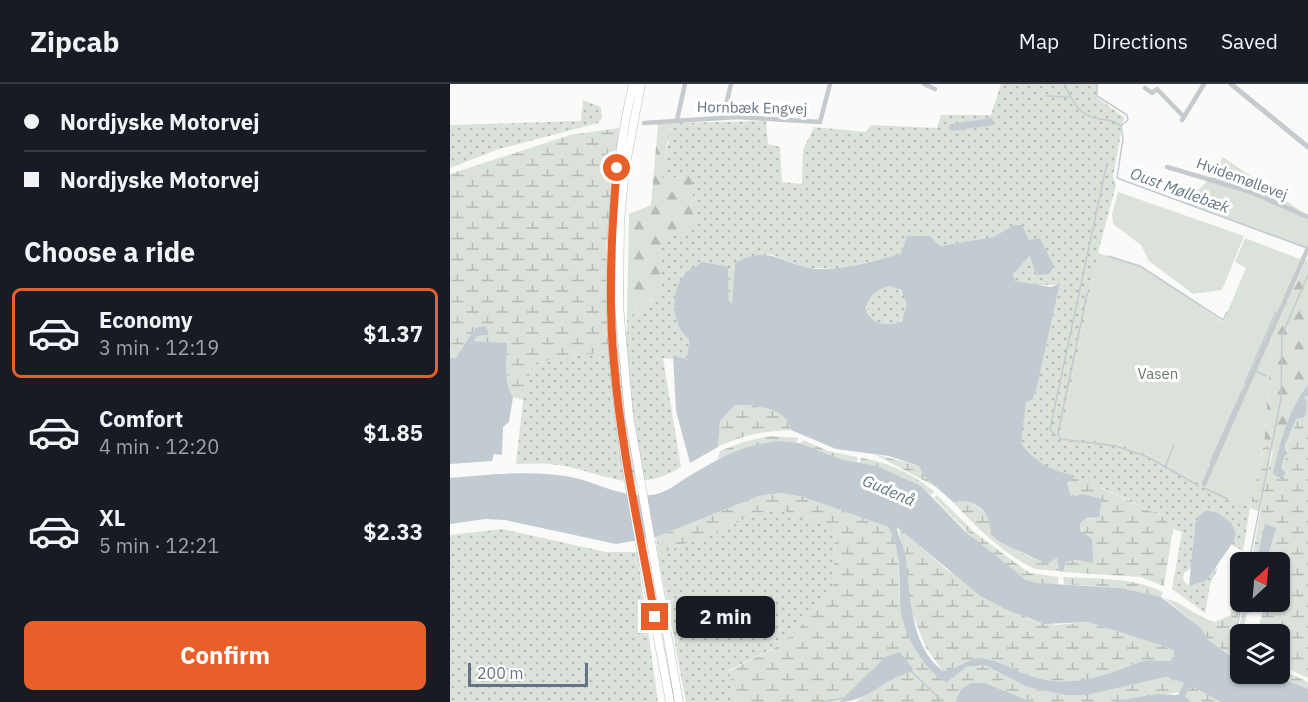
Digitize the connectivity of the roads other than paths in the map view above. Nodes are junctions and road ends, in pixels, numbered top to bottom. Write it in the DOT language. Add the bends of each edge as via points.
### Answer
graph roads {
  1 [pos="633,84"];
  2 [pos="641,84"];
  3 [pos="685,84"];
  4 [pos="731,84"];
  5 [pos="830,84"];
  6 [pos="924,84"];
  7 [pos="1204,84"];
  8 [pos="1232,84"];
  9 [pos="1145,88"];
  10 [pos="934,89"];
  11 [pos="726,105"];
  12 [pos="677,120"];
  13 [pos="644,123"];
  14 [pos="1308,148"];
  15 [pos="1167,167"];
  16 [pos="1308,217"];
  17 [pos="1307,249"];
  18 [pos="616,338"];
  19 [pos="1204,484"];
  20 [pos="652,574"];
  21 [pos="670,702"];
  22 [pos="679,702"];
  1 -- 18 [label="highway" via="617,168 612,227"];
  2 -- 18 [label="highway" via="625,169"];
  3 -- 12 [label="street"];
  4 -- 11 [label="street"];
  5 -- 12 [label="street, Hornbæk Engvej" via="820,122 737,117"];
  6 -- 10 [label="street"];
  7 -- 9 [label="street" via="1183,119 1157,89 1152,93"];
  8 -- 14 [label="street"];
  12 -- 13 [label="street, Hornbæk Engvej"];
  15 -- 16 [label="street, Hvidemøllevej" via="1219,181"];
  17 -- 19 [label="street"];
  18 -- 20 [label="highway" via="620,416"];
  20 -- 21 [label="highway"];
  20 -- 22 [label="highway"];
}
